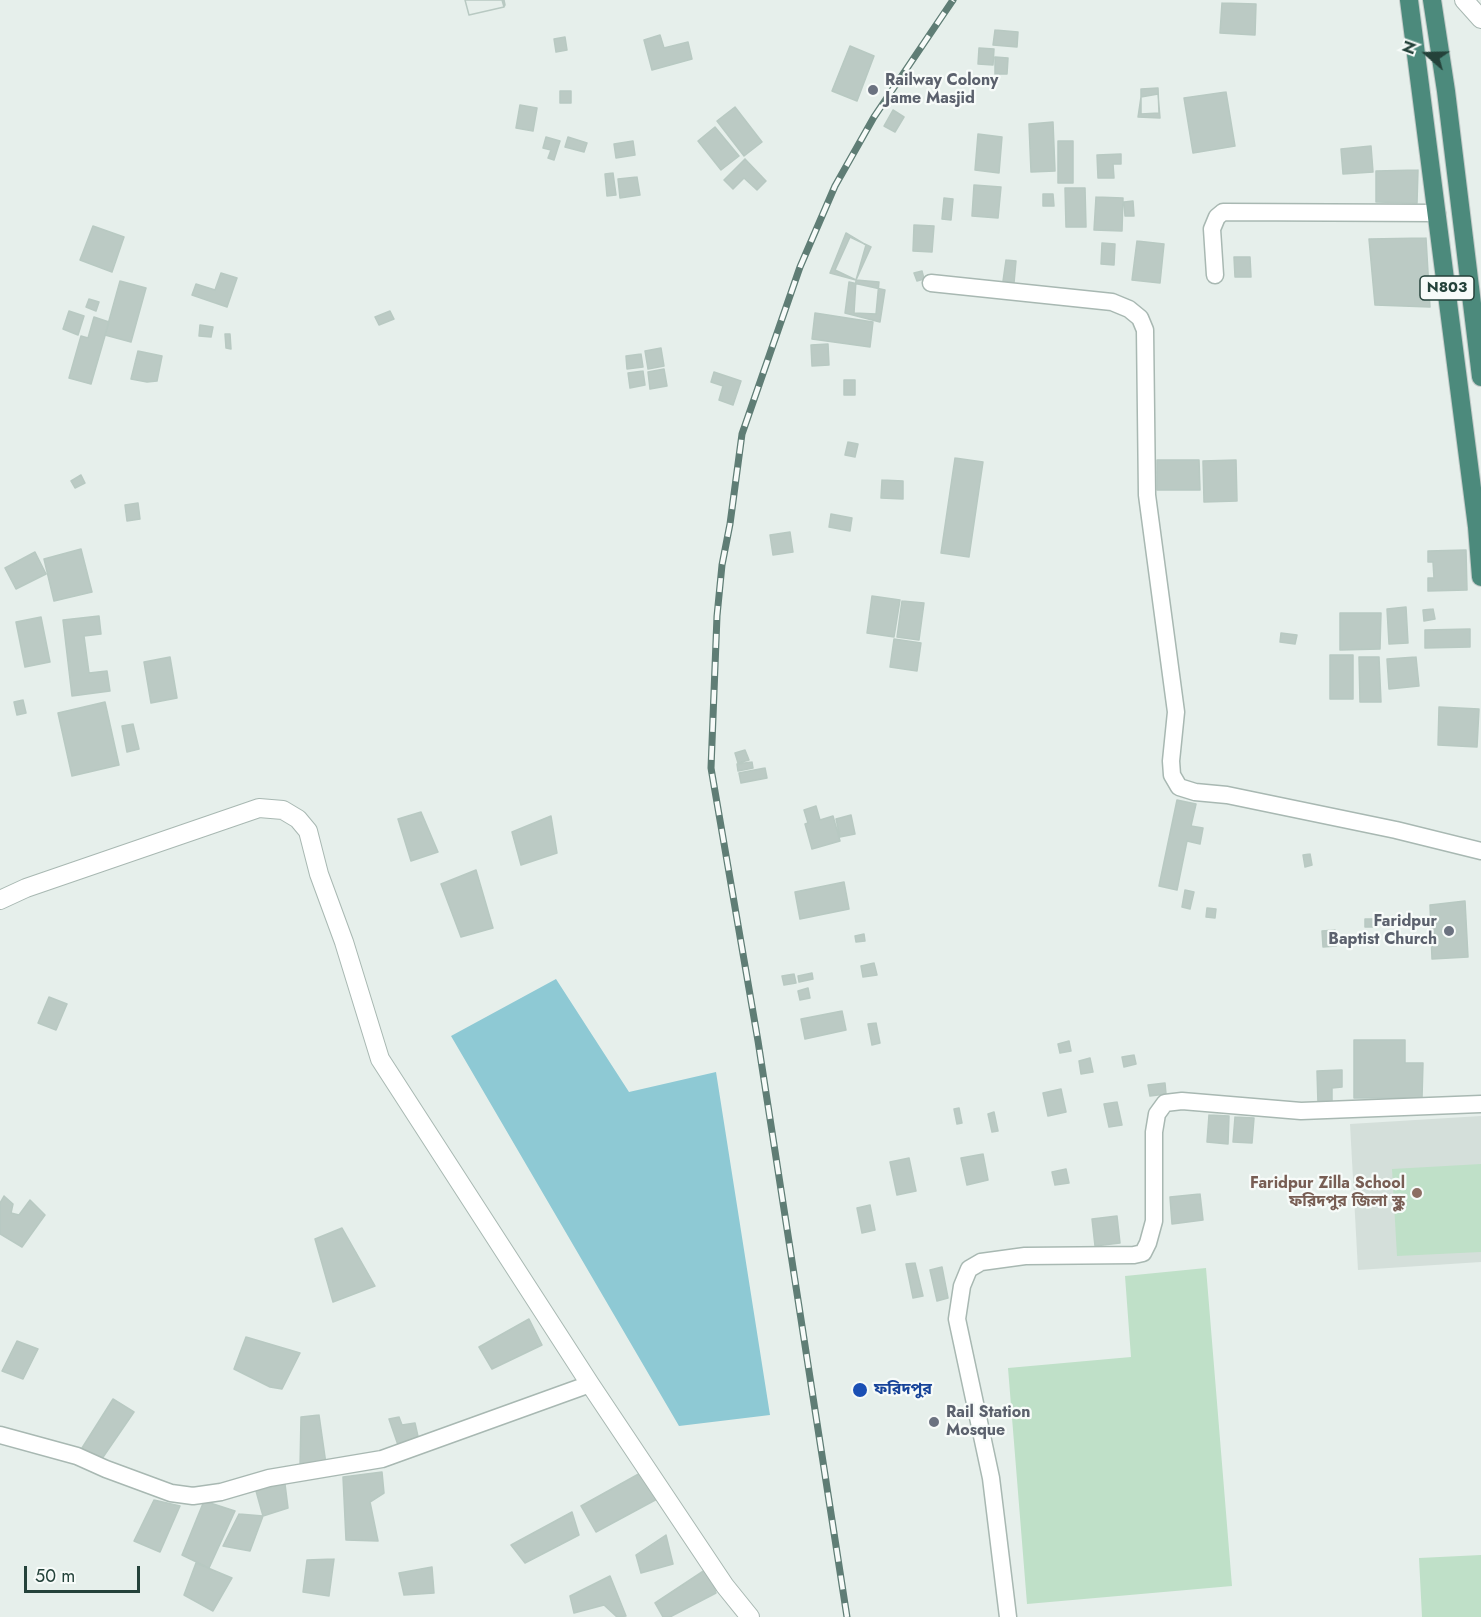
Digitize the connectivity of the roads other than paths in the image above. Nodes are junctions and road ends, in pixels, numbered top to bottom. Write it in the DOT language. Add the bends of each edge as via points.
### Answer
graph roads {
  1 [pos="1409,0"];
  2 [pos="1432,0"];
  3 [pos="1464,0"];
  4 [pos="1481,19"];
  5 [pos="1437,213"];
  6 [pos="1466,252"];
  7 [pos="1442,255"];
  8 [pos="1215,275"];
  9 [pos="931,283"];
  10 [pos="1481,377"];
  11 [pos="1481,577"];
  12 [pos="1481,851"];
  13 [pos="0,900"];
  14 [pos="1481,1104"];
  15 [pos="590,1384"];
  16 [pos="0,1435"];
  17 [pos="750,1617"];
  18 [pos="1008,1617"];
  1 -- 5 [label="highway, N803"];
  2 -- 6 [label="highway, N803"];
  3 -- 4 [label="street"];
  5 -- 7 [label="highway, N803"];
  5 -- 8 [label="street" via="1223,212 1212,229"];
  6 -- 7 [label="highway"];
  6 -- 10 [label="highway, N803"];
  7 -- 11 [label="highway, N803"];
  9 -- 12 [label="street" via="1112,302 1140,318 1145,330 1147,495 1176,712 1172,775 1179,787"];
  13 -- 15 [label="street" via="258,808 283,810 298,819 308,831 380,1059"];
  14 -- 18 [label="street" via="1301,1111 1166,1103 1156,1114 1154,1221 1143,1253 1025,1256 981,1262 969,1269 957,1319 991,1478"];
  15 -- 16 [label="street" via="382,1459 269,1478 193,1496 171,1493 77,1456"];
  15 -- 17 [label="street" via="725,1586"];
}
